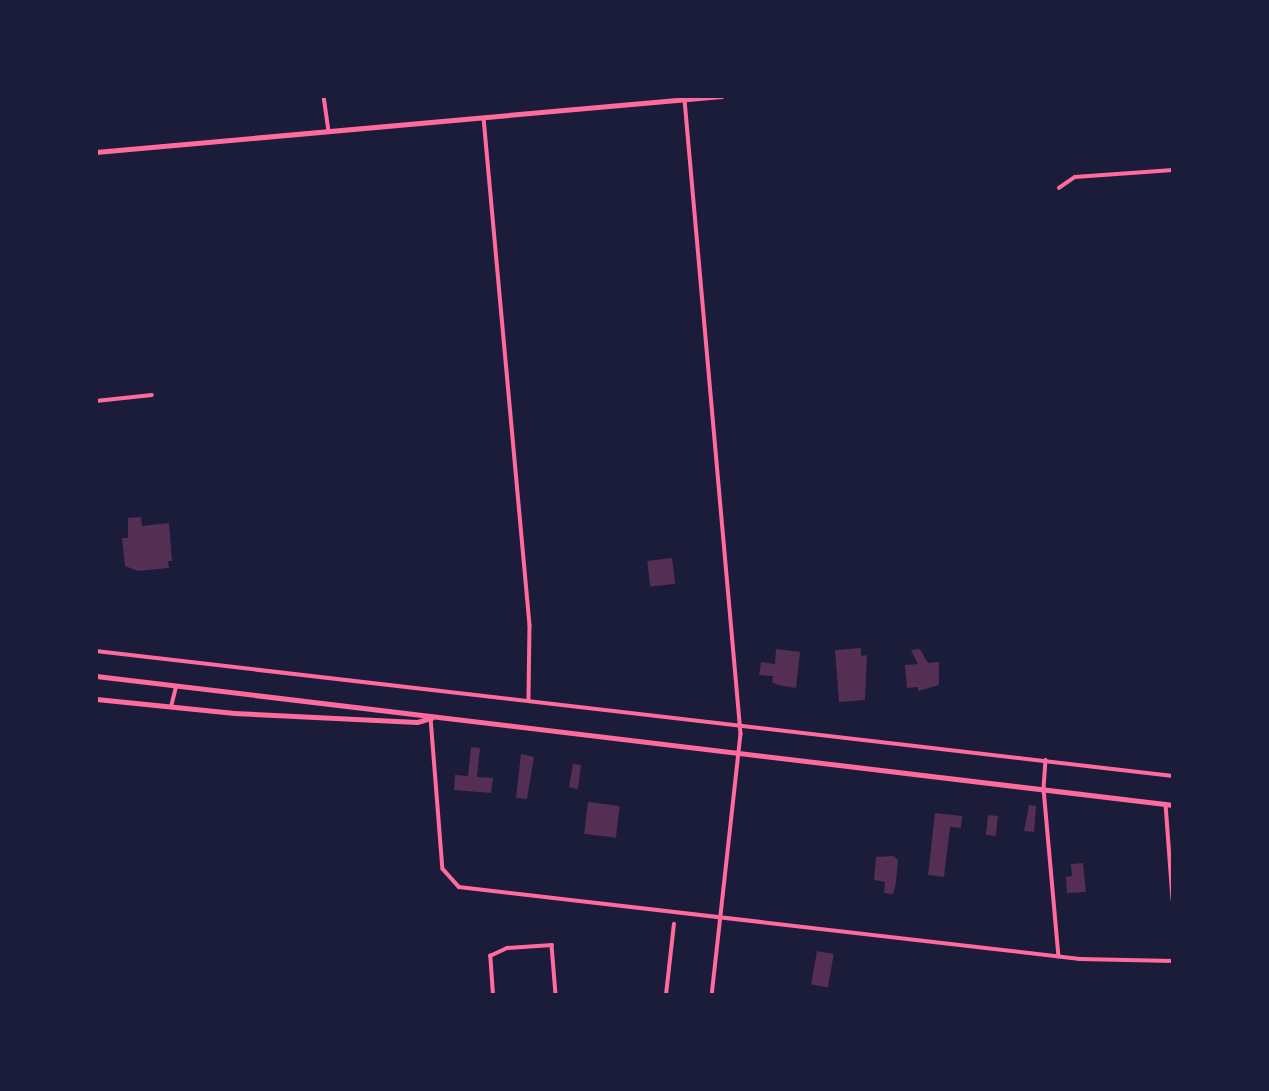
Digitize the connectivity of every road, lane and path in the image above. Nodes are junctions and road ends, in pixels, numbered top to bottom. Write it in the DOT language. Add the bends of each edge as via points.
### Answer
graph roads {
  1 [pos="324,96"];
  2 [pos="721,96"];
  3 [pos="685,100"];
  4 [pos="484,118"];
  5 [pos="329,131"];
  6 [pos="96,152"];
  7 [pos="1173,170"];
  8 [pos="1059,188"];
  9 [pos="152,395"];
  10 [pos="96,401"];
  11 [pos="96,651"];
  12 [pos="96,676"];
  13 [pos="176,687"];
  14 [pos="96,699"];
  15 [pos="529,701"];
  16 [pos="170,709"];
  17 [pos="431,718"];
  18 [pos="740,726"];
  19 [pos="740,755"];
  20 [pos="1046,760"];
  21 [pos="1173,776"];
  22 [pos="1044,789"];
  23 [pos="1169,804"];
  24 [pos="1173,899"];
  25 [pos="722,917"];
  26 [pos="674,924"];
  27 [pos="1059,956"];
  28 [pos="1173,961"];
  29 [pos="493,995"];
  30 [pos="556,995"];
  31 [pos="666,995"];
  32 [pos="712,995"];
  1 -- 5 [label="street"];
  2 -- 3 [label="street"];
  3 -- 4 [label="street"];
  3 -- 18 [label="street"];
  4 -- 5 [label="street"];
  4 -- 15 [label="street" via="530,625"];
  5 -- 6 [label="street"];
  7 -- 8 [label="street" via="1075,177"];
  9 -- 10 [label="street"];
  11 -- 15 [label="street"];
  12 -- 13 [label="main road"];
  13 -- 16 [label="street"];
  13 -- 17 [label="main road" via="408,710"];
  14 -- 16 [label="main road"];
  15 -- 18 [label="street"];
  16 -- 17 [label="main road" via="417,722"];
  17 -- 19 [label="main road"];
  17 -- 25 [label="street" via="443,869 453,883"];
  18 -- 19 [label="street"];
  18 -- 20 [label="street"];
  19 -- 22 [label="main road"];
  19 -- 25 [label="street"];
  20 -- 21 [label="street"];
  20 -- 22 [label="street"];
  22 -- 23 [label="main road"];
  22 -- 27 [label="street"];
  23 -- 24 [label="street"];
  25 -- 27 [label="street"];
  25 -- 32 [label="street"];
  26 -- 31 [label="street"];
  27 -- 28 [label="street"];
  29 -- 30 [label="street" via="490,956 507,948 552,945"];
}
